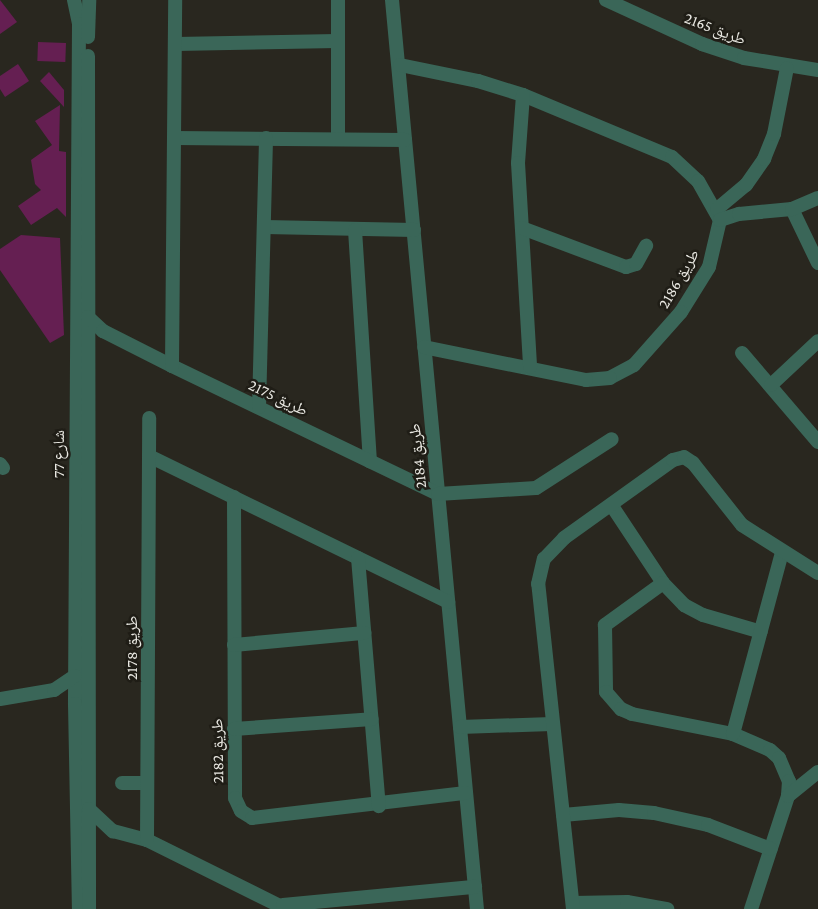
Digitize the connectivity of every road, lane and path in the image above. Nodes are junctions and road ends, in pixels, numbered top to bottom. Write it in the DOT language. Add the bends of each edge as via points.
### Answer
graph roads {
  1 [pos="74,0"];
  2 [pos="89,0"];
  3 [pos="175,0"];
  4 [pos="338,0"];
  5 [pos="392,0"];
  6 [pos="606,0"];
  7 [pos="337,41"];
  8 [pos="176,44"];
  9 [pos="400,65"];
  10 [pos="787,68"];
  11 [pos="818,70"];
  12 [pos="523,95"];
  13 [pos="338,136"];
  14 [pos="175,138"];
  15 [pos="266,138"];
  16 [pos="405,140"];
  17 [pos="818,198"];
  18 [pos="792,209"];
  19 [pos="719,215"];
  20 [pos="265,227"];
  21 [pos="522,228"];
  22 [pos="355,230"];
  23 [pos="414,230"];
  24 [pos="646,246"];
  25 [pos="818,263"];
  26 [pos="88,317"];
  27 [pos="103,331"];
  28 [pos="88,340"];
  29 [pos="818,341"];
  30 [pos="424,347"];
  31 [pos="742,353"];
  32 [pos="172,366"];
  33 [pos="530,367"];
  34 [pos="771,385"];
  35 [pos="259,407"];
  36 [pos="149,418"];
  37 [pos="612,439"];
  38 [pos="818,442"];
  39 [pos="149,456"];
  40 [pos="370,462"];
  41 [pos="438,495"];
  42 [pos="234,497"];
  43 [pos="612,506"];
  44 [pos="782,553"];
  45 [pos="358,558"];
  46 [pos="818,573"];
  47 [pos="663,583"];
  48 [pos="448,602"];
  49 [pos="761,632"];
  50 [pos="364,633"];
  51 [pos="234,645"];
  52 [pos="75,676"];
  53 [pos="54,690"];
  54 [pos="0,699"];
  55 [pos="75,704"];
  56 [pos="372,719"];
  57 [pos="552,724"];
  58 [pos="460,728"];
  59 [pos="234,729"];
  60 [pos="733,734"];
  61 [pos="818,772"];
  62 [pos="122,783"];
  63 [pos="147,783"];
  64 [pos="466,793"];
  65 [pos="788,796"];
  66 [pos="379,806"];
  67 [pos="89,809"];
  68 [pos="563,815"];
  69 [pos="113,831"];
  70 [pos="147,840"];
  71 [pos="771,849"];
  72 [pos="90,854"];
  73 [pos="475,887"];
  74 [pos="268,904"];
  75 [pos="383,904"];
  76 [pos="573,906"];
  77 [pos="285,907"];
  78 [pos="79,909"];
  79 [pos="89,909"];
  80 [pos="477,909"];
  81 [pos="667,909"];
  82 [pos="751,909"];
  1 -- 52 [label="street, شارع 77" via="79,24"];
  2 -- 26 [label="street, شارع 77"];
  3 -- 8 [label="street"];
  4 -- 7 [label="street"];
  5 -- 9 [label="street, طريق 2184"];
  6 -- 10 [label="street, طريق 2165" via="702,44"];
  7 -- 8 [label="street"];
  7 -- 13 [label="street"];
  8 -- 14 [label="street"];
  9 -- 12 [label="street"];
  9 -- 16 [label="street, طريق 2184"];
  10 -- 11 [label="street, طريق 2165"];
  10 -- 19 [label="street" via="774,134 764,159"];
  12 -- 19 [label="street" via="672,157 688,168"];
  12 -- 21 [label="street" via="517,146"];
  13 -- 15 [label="street"];
  13 -- 16 [label="street"];
  14 -- 15 [label="street"];
  14 -- 32 [label="street"];
  15 -- 20 [label="street"];
  16 -- 23 [label="street, طريق 2184"];
  17 -- 18 [label="street"];
  18 -- 19 [label="street"];
  18 -- 25 [label="street"];
  19 -- 33 [label="street, طريق 2186" via="716,246 698,286 675,320 634,365 610,378 586,380"];
  20 -- 22 [label="street"];
  20 -- 35 [label="street"];
  21 -- 24 [label="street" via="626,267 636,264"];
  21 -- 33 [label="street"];
  22 -- 23 [label="street"];
  22 -- 40 [label="street"];
  23 -- 30 [label="street, طريق 2184"];
  26 -- 27 [label="street, طريق 2175"];
  26 -- 28 [label="street, شارع 77"];
  27 -- 28 [label="street"];
  27 -- 32 [label="street, طريق 2175"];
  28 -- 67 [label="street, شارع 77"];
  29 -- 34 [label="street"];
  30 -- 33 [label="street, طريق 2186"];
  30 -- 41 [label="street, طريق 2184"];
  31 -- 34 [label="street"];
  32 -- 35 [label="street, طريق 2175"];
  34 -- 38 [label="street"];
  35 -- 40 [label="street, طريق 2175"];
  36 -- 39 [label="street, طريق 2178"];
  37 -- 41 [label="street" via="536,488"];
  39 -- 42 [label="street"];
  39 -- 63 [label="street, طريق 2178"];
  40 -- 41 [label="street, طريق 2175"];
  41 -- 48 [label="street, طريق 2184"];
  42 -- 45 [label="street"];
  42 -- 51 [label="street, طريق 2182"];
  43 -- 44 [label="street" via="673,460 684,457 693,463 741,525"];
  43 -- 47 [label="street"];
  43 -- 57 [label="street" via="564,538 544,559 538,584"];
  44 -- 46 [label="street"];
  44 -- 49 [label="street"];
  45 -- 48 [label="street"];
  45 -- 50 [label="street"];
  47 -- 49 [label="street" via="692,610"];
  47 -- 60 [label="street" via="606,625 606,692 632,714"];
  48 -- 58 [label="street, طريق 2184"];
  49 -- 60 [label="street"];
  50 -- 51 [label="street"];
  50 -- 56 [label="street"];
  51 -- 59 [label="street, طريق 2182"];
  52 -- 53 [label="street"];
  52 -- 55 [label="street, شارع 77"];
  53 -- 54 [label="street"];
  53 -- 55 [label="street"];
  55 -- 78 [label="street, شارع 77"];
  56 -- 59 [label="street"];
  56 -- 66 [label="street"];
  57 -- 58 [label="street"];
  57 -- 68 [label="street"];
  58 -- 64 [label="street, طريق 2184"];
  59 -- 66 [label="street, طريق 2182" via="235,798 241,811 252,818"];
  60 -- 65 [label="street" via="779,758 789,781"];
  61 -- 65 [label="street"];
  62 -- 63 [label="street"];
  63 -- 70 [label="street, طريق 2178"];
  64 -- 66 [label="street, طريق 2182"];
  64 -- 73 [label="street, طريق 2184"];
  65 -- 71 [label="street"];
  67 -- 69 [label="street"];
  67 -- 72 [label="street, شارع 77"];
  68 -- 71 [label="street" via="619,810 654,813 708,825"];
  68 -- 76 [label="street"];
  69 -- 70 [label="street"];
  69 -- 72 [label="street"];
  70 -- 74 [label="street"];
  71 -- 82 [label="street"];
  72 -- 79 [label="street, شارع 77"];
  73 -- 75 [label="street"];
  73 -- 80 [label="street, طريق 2184"];
  74 -- 77 [label="street"];
  75 -- 77 [label="street"];
  76 -- 81 [label="street" via="627,902"];
}
